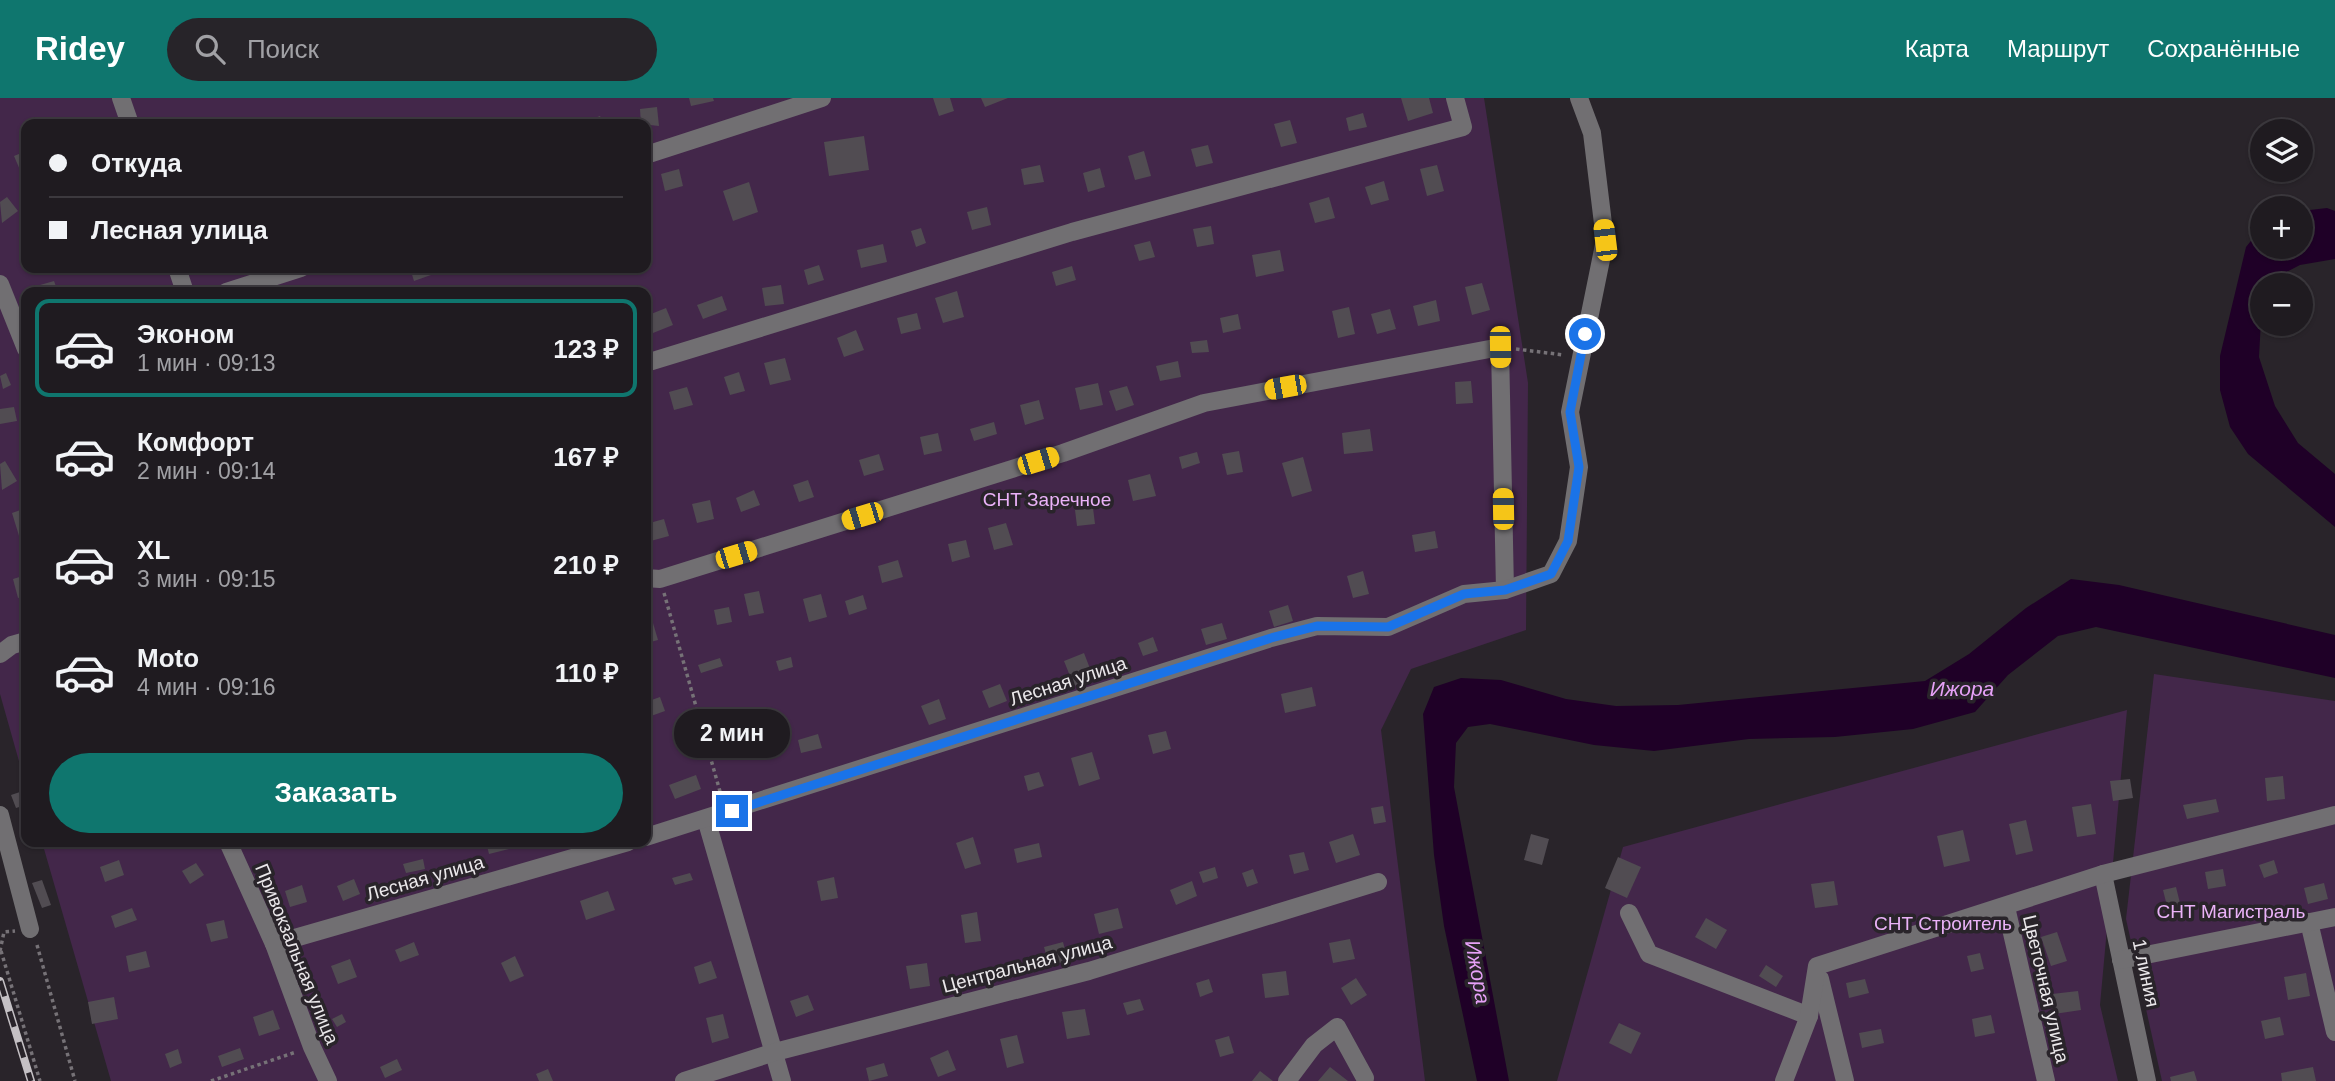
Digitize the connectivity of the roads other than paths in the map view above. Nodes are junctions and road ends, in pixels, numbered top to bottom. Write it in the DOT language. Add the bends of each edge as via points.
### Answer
graph roads {
  1 [pos="121,98"];
  2 [pos="822,98"];
  3 [pos="1455,98"];
  4 [pos="1579,98"];
  5 [pos="128,119"];
  6 [pos="651,153"];
  7 [pos="285,273"];
  8 [pos="0,284"];
  9 [pos="242,287"];
  10 [pos="21,336"];
  11 [pos="651,361"];
  12 [pos="653,578"];
  13 [pos="1505,590"];
  14 [pos="21,643"];
  15 [pos="0,653"];
  16 [pos="0,815"];
  17 [pos="2335,815"];
  18 [pos="706,819"];
  19 [pos="651,836"];
  20 [pos="230,847"];
  21 [pos="611,847"];
  22 [pos="2103,874"];
  23 [pos="1378,882"];
  24 [pos="2006,907"];
  25 [pos="1629,913"];
  26 [pos="2335,916"];
  27 [pos="2308,922"];
  28 [pos="30,929"];
  29 [pos="274,944"];
  30 [pos="2121,960"];
  31 [pos="1817,966"];
  32 [pos="1809,1016"];
  33 [pos="2335,1032"];
  34 [pos="775,1052"];
  35 [pos="1365,1078"];
  36 [pos="328,1081"];
  37 [pos="684,1081"];
  38 [pos="782,1081"];
  39 [pos="1287,1081"];
  40 [pos="1784,1081"];
  41 [pos="1845,1081"];
  42 [pos="2046,1081"];
  43 [pos="2147,1081"];
  1 -- 5 [label="street"];
  2 -- 6 [label="street"];
  3 -- 11 [label="street" via="1463,127 1072,232"];
  4 -- 13 [label="street, Лесная улица" via="1592,133 1605,240 1570,412 1579,467 1568,541 1551,574"];
  7 -- 9 [label="street"];
  8 -- 10 [label="street"];
  12 -- 13 [label="street" via="1063,453 1204,402 1500,347"];
  13 -- 18 [label="street, Лесная улица" via="1464,594 1388,627 1317,626 1271,638"];
  14 -- 15 [label="street"];
  16 -- 28 [label="street"];
  17 -- 22 [label="street"];
  18 -- 19 [label="street, Лесная улица"];
  18 -- 34 [label="street"];
  20 -- 29 [label="street, Привокзальная улица"];
  21 -- 29 [label="street, Лесная улица"];
  22 -- 24 [label="street"];
  22 -- 30 [label="street, 1 линия"];
  23 -- 34 [label="street, Центральная улица" via="1089,971"];
  24 -- 31 [label="street"];
  24 -- 42 [label="street, Цветочная улица"];
  25 -- 32 [label="street" via="1649,954"];
  26 -- 27 [label="street"];
  27 -- 30 [label="street"];
  27 -- 33 [label="street"];
  29 -- 36 [label="street, Привокзальная улица"];
  30 -- 43 [label="street, 1 линия"];
  31 -- 32 [label="street"];
  31 -- 41 [label="street"];
  32 -- 40 [label="street"];
  34 -- 37 [label="street, Центральная улица"];
  34 -- 38 [label="street"];
  35 -- 39 [label="street" via="1337,1027 1314,1045"];
}
